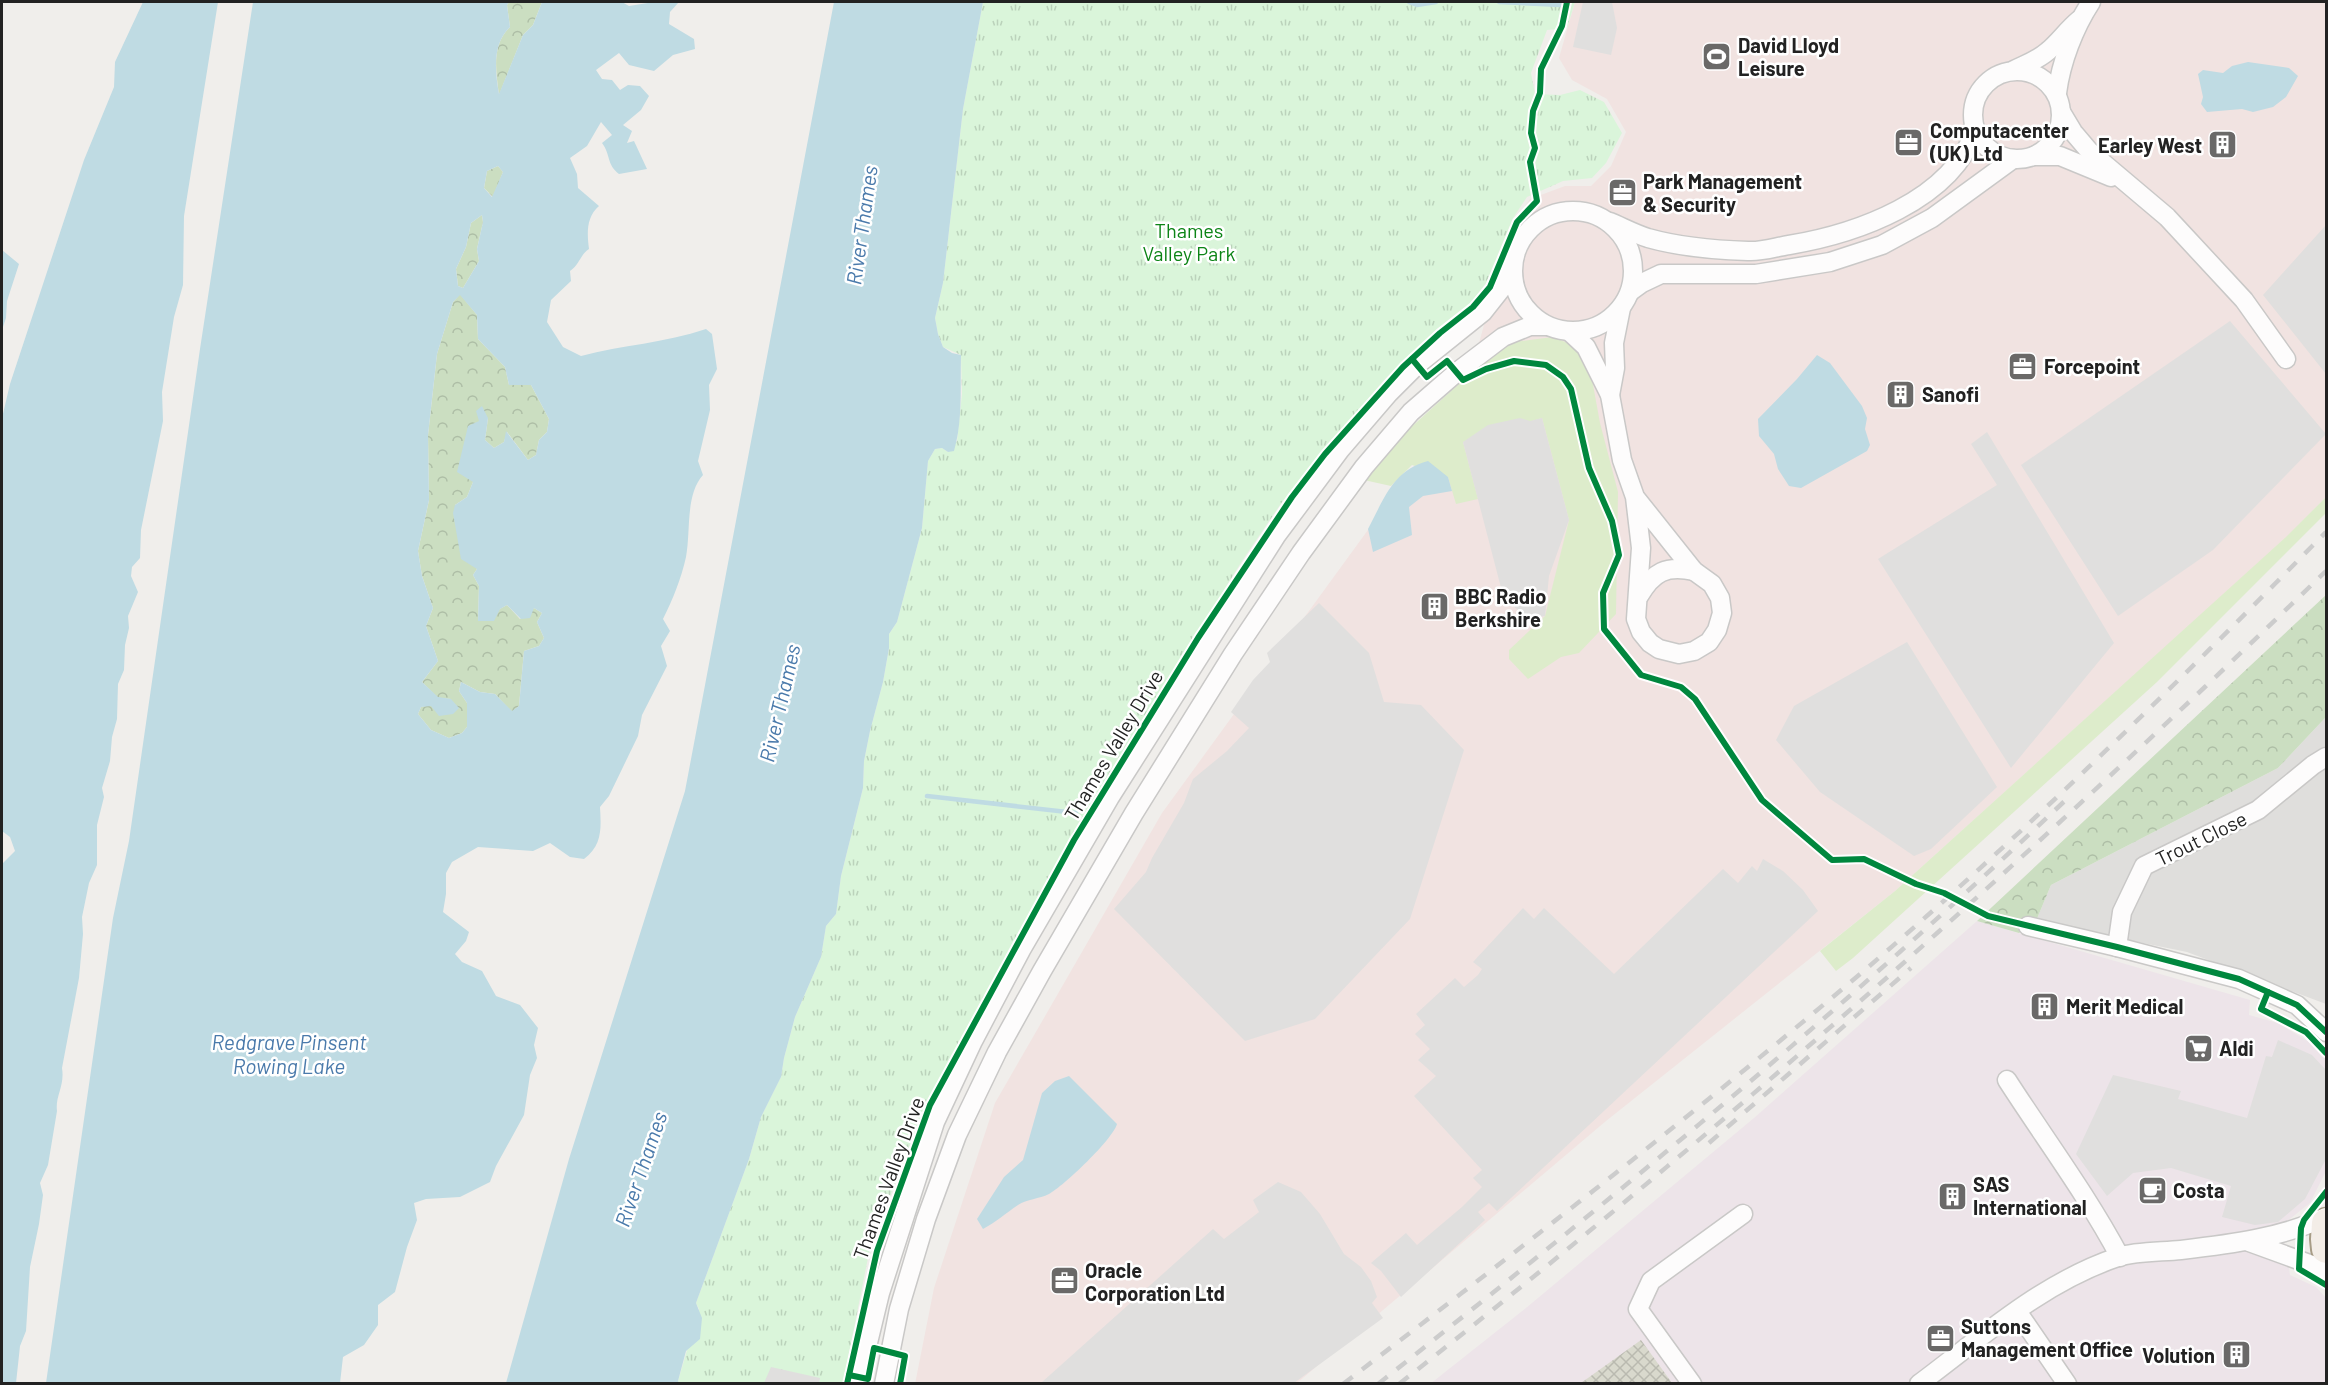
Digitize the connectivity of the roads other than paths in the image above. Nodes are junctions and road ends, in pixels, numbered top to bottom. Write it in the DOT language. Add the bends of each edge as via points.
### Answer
graph roads {
  1 [pos="2091,2"];
  2 [pos="2079,20"];
  3 [pos="2012,71"];
  4 [pos="2056,93"];
  5 [pos="2061,112"];
  6 [pos="1975,130"];
  7 [pos="2034,156"];
  8 [pos="2013,159"];
  9 [pos="2141,194"];
  10 [pos="1610,222"];
  11 [pos="1512,266"];
  12 [pos="1631,291"];
  13 [pos="1621,308"];
  14 [pos="1546,326"];
  15 [pos="1570,332"];
  16 [pos="2286,359"];
  17 [pos="1610,395"];
  18 [pos="1635,497"];
  19 [pos="1694,571"];
  20 [pos="1638,598"];
  21 [pos="2326,757"];
  22 [pos="2028,926"];
  23 [pos="2117,946"];
  24 [pos="2326,1032"];
  25 [pos="2007,1080"];
  26 [pos="1743,1214"];
  27 [pos="2326,1217"];
  28 [pos="2326,1223"];
  29 [pos="2249,1242"];
  30 [pos="2326,1248"];
  31 [pos="2120,1257"];
  32 [pos="2326,1270"];
  33 [pos="2017,1311"];
  34 [pos="858,1383"];
  35 [pos="884,1383"];
  36 [pos="1692,1383"];
  37 [pos="1919,1383"];
  38 [pos="2067,1383"];
  1 -- 2 [label="street"];
  2 -- 3 [label="street" via="2036,60"];
  2 -- 4 [label="street" via="2060,69"];
  3 -- 4 [label="street" via="2037,75"];
  3 -- 6 [label="street" via="1991,79 1977,95 1972,114"];
  4 -- 5 [label="street"];
  5 -- 7 [label="street" via="2054,140"];
  5 -- 9 [label="street" via="2090,152"];
  6 -- 8 [label="street" via="1993,152"];
  6 -- 10 [label="street" via="1952,170 1916,200 1873,223 1823,239 1751,251 1699,248 1647,238"];
  7 -- 8 [label="street"];
  7 -- 9 [label="street" via="2060,156 2103,172"];
  8 -- 12 [label="street" via="1932,218 1882,245 1830,262 1756,273 1661,274"];
  9 -- 16 [label="street" via="2244,300"];
  10 -- 11 [label="street" via="1586,211 1549,215 1530,228 1519,242"];
  10 -- 12 [label="street" via="1631,252"];
  11 -- 14 [label="street" via="1514,290 1530,315"];
  11 -- 34 [label="street, Thames Valley Drive" via="1502,288 1483,312 1417,365 1340,450 1276,537 1110,797 1021,950 935,1122 880,1293"];
  12 -- 13 [label="street"];
  13 -- 15 [label="street" via="1599,326"];
  13 -- 17 [label="street"];
  14 -- 15 [label="street"];
  14 -- 35 [label="street" via="1530,326 1503,337 1411,412 1308,543 1233,654 1042,971 957,1135 899,1309"];
  15 -- 17 [label="street" via="1586,347"];
  17 -- 18 [label="street" via="1622,460"];
  18 -- 19 [label="street"];
  18 -- 20 [label="street" via="1641,548"];
  19 -- 20 [label="street" via="1680,568 1660,572 1648,581"];
  19 -- 20 [label="street" via="1712,584 1722,613 1709,642 1694,651 1679,654 1650,643 1636,620"];
  21 -- 23 [label="street, Trout Close" via="2258,810 2144,866 2122,912"];
  22 -- 23 [label="street"];
  23 -- 24 [label="street" via="2239,979 2297,1005"];
  25 -- 31 [label="street" via="2081,1189"];
  26 -- 36 [label="street" via="1651,1281 1638,1309"];
  27 -- 29 [label="street"];
  28 -- 30 [label="main road"];
  29 -- 31 [label="street"];
  29 -- 32 [label="street"];
  31 -- 33 [label="street" via="2064,1279"];
  33 -- 37 [label="street"];
  33 -- 38 [label="street"];
}
